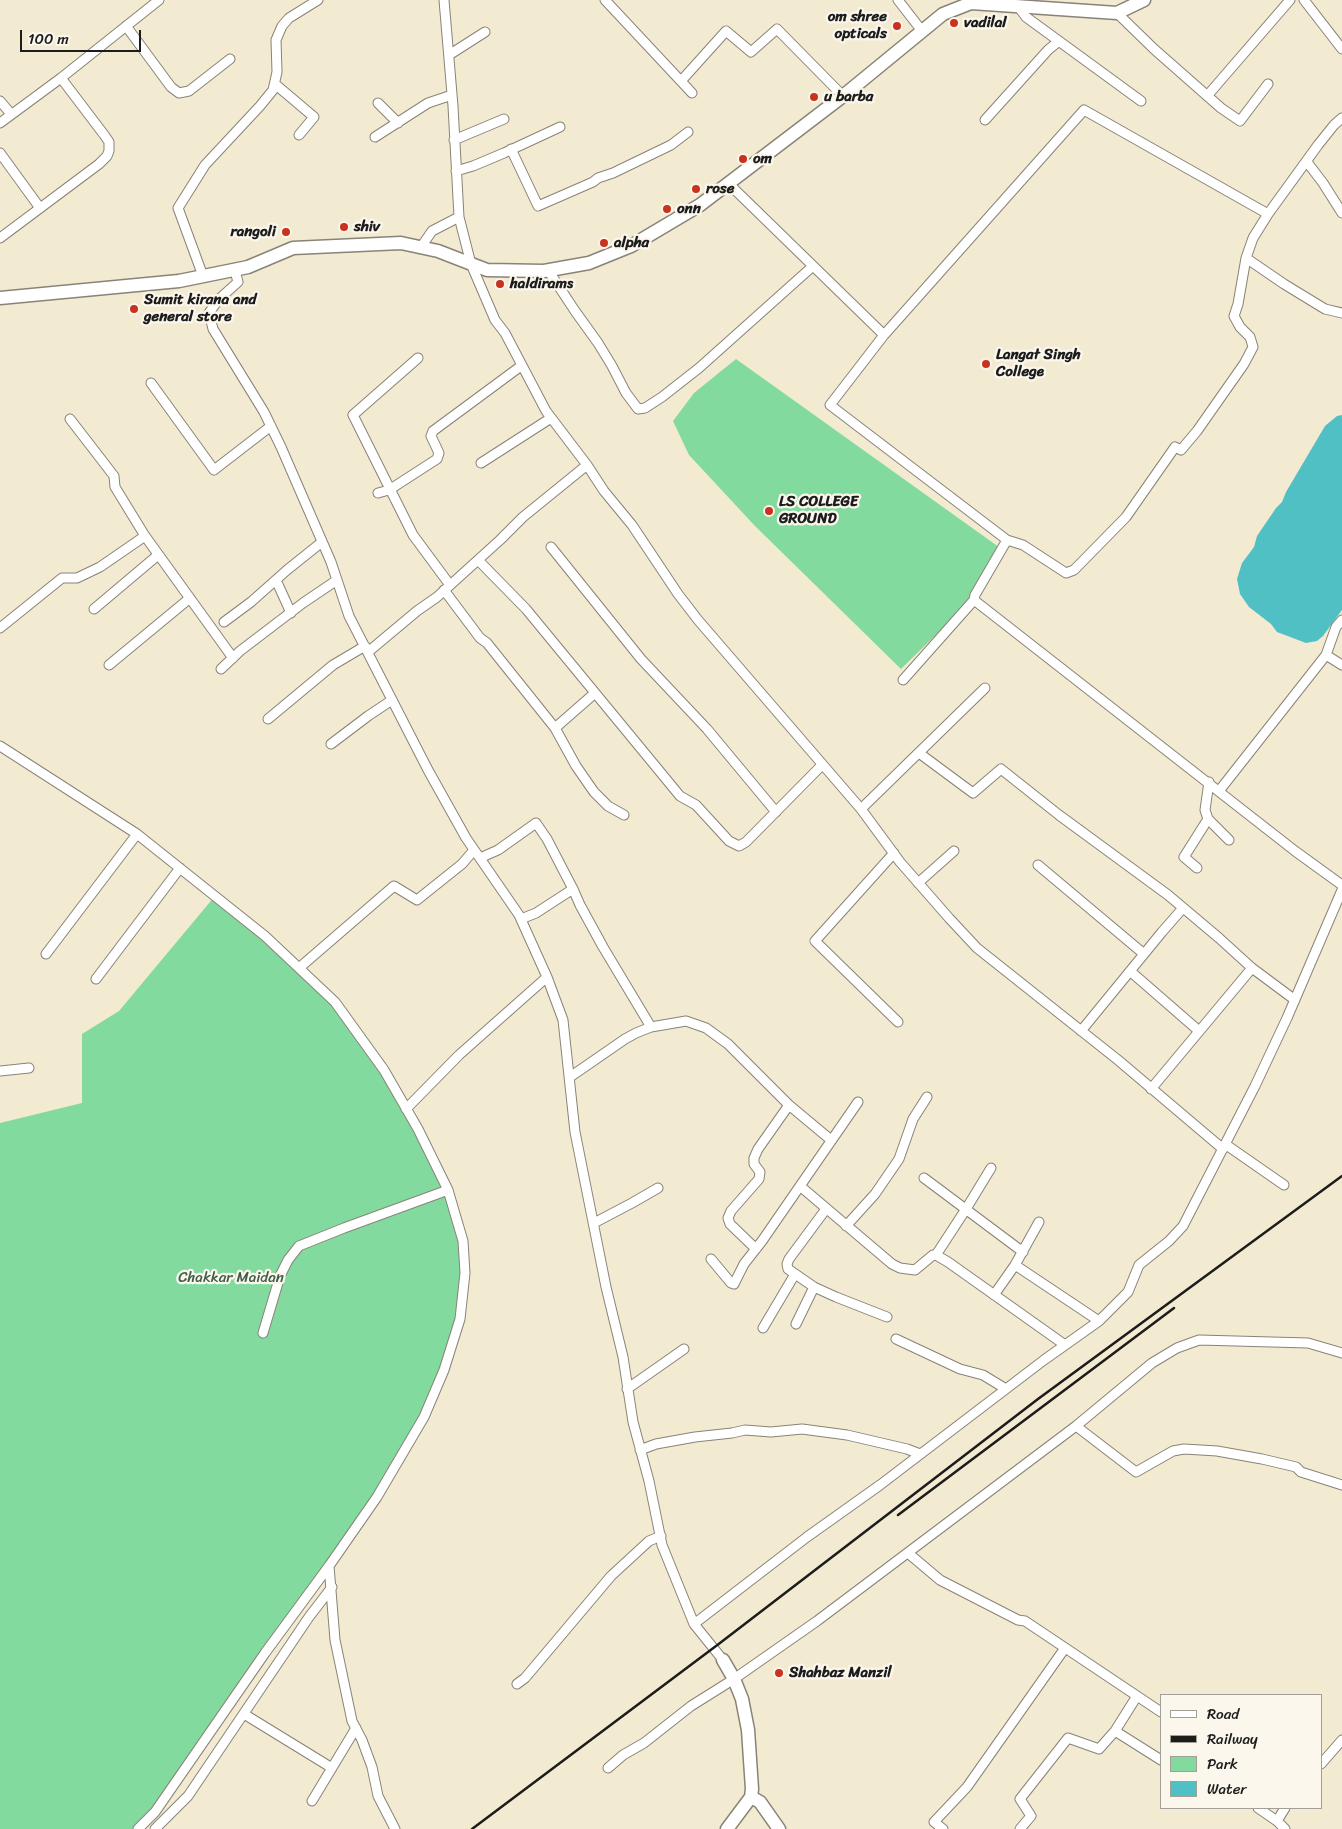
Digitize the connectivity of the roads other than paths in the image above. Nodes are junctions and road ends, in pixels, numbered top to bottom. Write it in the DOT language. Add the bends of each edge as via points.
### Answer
graph roads {
  1 [pos="160,0"];
  2 [pos="318,0"];
  3 [pos="444,0"];
  4 [pos="606,0"];
  5 [pos="898,0"];
  6 [pos="1144,0"];
  7 [pos="1290,0"];
  8 [pos="1304,0"];
  9 [pos="1017,5"];
  10 [pos="1118,13"];
  11 [pos="126,26"];
  12 [pos="922,31"];
  13 [pos="485,32"];
  14 [pos="1059,41"];
  15 [pos="1342,49"];
  16 [pos="449,55"];
  17 [pos="230,59"];
  18 [pos="61,78"];
  19 [pos="681,81"];
  20 [pos="275,84"];
  21 [pos="1268,84"];
  22 [pos="692,92"];
  23 [pos="452,95"];
  24 [pos="843,96"];
  25 [pos="1208,96"];
  26 [pos="0,101"];
  27 [pos="1141,101"];
  28 [pos="378,103"];
  29 [pos="11,114"];
  30 [pos="1342,118"];
  31 [pos="504,119"];
  32 [pos="985,120"];
  33 [pos="0,123"];
  34 [pos="398,123"];
  35 [pos="560,127"];
  36 [pos="688,132"];
  37 [pos="299,134"];
  38 [pos="376,137"];
  39 [pos="454,140"];
  40 [pos="511,149"];
  41 [pos="0,153"];
  42 [pos="1307,162"];
  43 [pos="456,171"];
  44 [pos="729,184"];
  45 [pos="40,208"];
  46 [pos="1342,213"];
  47 [pos="1268,214"];
  48 [pos="459,217"];
  49 [pos="0,238"];
  50 [pos="421,247"];
  51 [pos="1246,258"];
  52 [pos="471,264"];
  53 [pos="813,266"];
  54 [pos="548,270"];
  55 [pos="235,271"];
  56 [pos="202,276"];
  57 [pos="0,298"];
  58 [pos="1342,313"];
  59 [pos="884,334"];
  60 [pos="418,358"];
  61 [pos="521,366"];
  62 [pos="151,383"];
  63 [pos="551,418"];
  64 [pos="70,419"];
  65 [pos="271,426"];
  66 [pos="482,463"];
  67 [pos="586,465"];
  68 [pos="389,490"];
  69 [pos="378,494"];
  70 [pos="145,536"];
  71 [pos="1007,540"];
  72 [pos="322,542"];
  73 [pos="552,547"];
  74 [pos="158,554"];
  75 [pos="478,560"];
  76 [pos="276,580"];
  77 [pos="337,580"];
  78 [pos="447,587"];
  79 [pos="190,598"];
  80 [pos="974,600"];
  81 [pos="94,609"];
  82 [pos="290,613"];
  83 [pos="1342,620"];
  84 [pos="224,622"];
  85 [pos="0,628"];
  86 [pos="366,649"];
  87 [pos="1326,655"];
  88 [pos="233,658"];
  89 [pos="109,665"];
  90 [pos="1342,666"];
  91 [pos="221,669"];
  92 [pos="903,680"];
  93 [pos="985,688"];
  94 [pos="595,693"];
  95 [pos="392,700"];
  96 [pos="268,719"];
  97 [pos="555,728"];
  98 [pos="331,744"];
  99 [pos="0,746"];
  100 [pos="919,753"];
  101 [pos="822,765"];
  102 [pos="1208,782"];
  103 [pos="1219,791"];
  104 [pos="861,809"];
  105 [pos="776,812"];
  106 [pos="624,815"];
  107 [pos="1208,820"];
  108 [pos="138,834"];
  109 [pos="1229,840"];
  110 [pos="954,851"];
  111 [pos="894,853"];
  112 [pos="477,854"];
  113 [pos="1038,865"];
  114 [pos="180,868"];
  115 [pos="1197,868"];
  116 [pos="918,883"];
  117 [pos="1342,885"];
  118 [pos="573,889"];
  119 [pos="1342,890"];
  120 [pos="1183,908"];
  121 [pos="521,919"];
  122 [pos="46,954"];
  123 [pos="1144,954"];
  124 [pos="299,968"];
  125 [pos="1252,968"];
  126 [pos="1130,972"];
  127 [pos="547,977"];
  128 [pos="96,979"];
  129 [pos="1294,1000"];
  130 [pos="898,1022"];
  131 [pos="651,1026"];
  132 [pos="1081,1031"];
  133 [pos="1198,1031"];
  134 [pos="29,1068"];
  135 [pos="0,1071"];
  136 [pos="570,1078"];
  137 [pos="1151,1089"];
  138 [pos="927,1097"];
  139 [pos="858,1102"];
  140 [pos="788,1105"];
  141 [pos="406,1109"];
  142 [pos="831,1140"];
  143 [pos="1224,1147"];
  144 [pos="991,1168"];
  145 [pos="924,1178"];
  146 [pos="1284,1185"];
  147 [pos="800,1186"];
  148 [pos="658,1188"];
  149 [pos="448,1190"];
  150 [pos="826,1209"];
  151 [pos="966,1209"];
  152 [pos="1039,1222"];
  153 [pos="594,1223"];
  154 [pos="846,1226"];
  155 [pos="756,1249"];
  156 [pos="1023,1252"];
  157 [pos="936,1255"];
  158 [pos="711,1259"];
  159 [pos="1015,1265"];
  160 [pos="795,1274"];
  161 [pos="814,1287"];
  162 [pos="994,1295"];
  163 [pos="887,1317"];
  164 [pos="1099,1321"];
  165 [pos="796,1324"];
  166 [pos="763,1328"];
  167 [pos="263,1334"];
  168 [pos="896,1339"];
  169 [pos="1065,1345"];
  170 [pos="684,1349"];
  171 [pos="1342,1353"];
  172 [pos="628,1389"];
  173 [pos="1006,1389"];
  174 [pos="1076,1426"];
  175 [pos="640,1450"];
  176 [pos="920,1454"];
  177 [pos="1342,1485"];
  178 [pos="661,1536"];
  179 [pos="908,1553"];
  180 [pos="329,1566"];
  181 [pos="332,1587"];
  182 [pos="694,1624"];
  183 [pos="1065,1648"];
  184 [pos="723,1660"];
  185 [pos="734,1679"];
  186 [pos="517,1684"];
  187 [pos="1137,1696"];
  188 [pos="1160,1711"];
  189 [pos="244,1714"];
  190 [pos="356,1728"];
  191 [pos="1115,1730"];
  192 [pos="1342,1740"];
  193 [pos="1160,1759"];
  194 [pos="1322,1763"];
  195 [pos="332,1768"];
  196 [pos="608,1768"];
  197 [pos="751,1797"];
  198 [pos="312,1801"];
  199 [pos="1260,1809"];
  200 [pos="1284,1809"];
  201 [pos="1278,1821"];
  202 [pos="138,1829"];
  203 [pos="154,1829"];
  204 [pos="396,1829"];
  205 [pos="728,1829"];
  206 [pos="779,1829"];
  207 [pos="943,1829"];
  208 [pos="1020,1829"];
  209 [pos="1285,1829"];
  1 -- 11 [label="street"];
  2 -- 20 [label="street" via="289,18 278,35"];
  3 -- 16 [label="street"];
  4 -- 19 [label="street"];
  5 -- 12 [label="street"];
  6 -- 10 [label="main road"];
  7 -- 25 [label="street"];
  8 -- 15 [label="street"];
  9 -- 10 [label="main road"];
  9 -- 12 [label="main road" via="971,3 943,14"];
  9 -- 14 [label="street" via="1026,17"];
  10 -- 25 [label="street"];
  11 -- 17 [label="street" via="178,93 189,91"];
  11 -- 18 [label="street"];
  12 -- 24 [label="main road"];
  13 -- 16 [label="street"];
  14 -- 27 [label="street"];
  14 -- 32 [label="street"];
  16 -- 23 [label="street"];
  18 -- 29 [label="street"];
  18 -- 45 [label="street" via="109,142 109,152 104,160"];
  19 -- 22 [label="street"];
  19 -- 24 [label="street" via="726,32 751,52 777,30"];
  20 -- 37 [label="street" via="313,115"];
  20 -- 56 [label="street" via="260,106 205,165 178,208"];
  21 -- 25 [label="street" via="1240,121"];
  23 -- 34 [label="street" via="428,103"];
  23 -- 39 [label="street"];
  24 -- 44 [label="main road"];
  26 -- 29 [label="street"];
  28 -- 34 [label="street"];
  29 -- 33 [label="street"];
  30 -- 42 [label="street"];
  31 -- 39 [label="street"];
  34 -- 38 [label="street"];
  35 -- 40 [label="street"];
  36 -- 40 [label="street" via="671,146 538,206"];
  39 -- 43 [label="street"];
  40 -- 43 [label="street"];
  41 -- 45 [label="street"];
  42 -- 46 [label="street"];
  42 -- 47 [label="street"];
  43 -- 48 [label="street"];
  44 -- 53 [label="street"];
  44 -- 54 [label="main road" via="700,206 631,246 589,263"];
  45 -- 49 [label="street"];
  47 -- 51 [label="street" via="1253,238"];
  47 -- 59 [label="street" via="1084,110"];
  48 -- 50 [label="street" via="432,231"];
  48 -- 52 [label="street"];
  50 -- 52 [label="main road"];
  50 -- 55 [label="main road" via="401,243 293,248"];
  51 -- 58 [label="street" via="1325,309"];
  51 -- 71 [label="street" via="1234,316 1250,337 1253,347 1197,431 1181,450 1175,447 1126,517 1074,570 1066,573 1023,544"];
  52 -- 54 [label="main road" via="487,270"];
  52 -- 61 [label="street" via="488,305"];
  53 -- 54 [label="street" via="699,368 656,401 638,409"];
  53 -- 59 [label="street"];
  55 -- 56 [label="main road"];
  55 -- 65 [label="street" via="238,282 209,313 213,329"];
  56 -- 57 [label="main road" via="179,282"];
  59 -- 71 [label="street" via="830,405"];
  60 -- 68 [label="street" via="353,416"];
  61 -- 63 [label="street"];
  61 -- 68 [label="street" via="433,431 431,436 439,453 437,459"];
  62 -- 65 [label="street" via="214,470"];
  63 -- 66 [label="street"];
  63 -- 67 [label="street"];
  64 -- 70 [label="street" via="114,476 116,487"];
  65 -- 72 [label="street"];
  67 -- 75 [label="street" via="523,517"];
  67 -- 101 [label="street" via="698,620"];
  68 -- 69 [label="street"];
  68 -- 78 [label="street"];
  70 -- 74 [label="street"];
  70 -- 85 [label="street" via="100,567 78,578 62,578"];
  71 -- 80 [label="street"];
  72 -- 76 [label="street"];
  72 -- 77 [label="street"];
  73 -- 105 [label="street" via="641,659 707,729"];
  74 -- 79 [label="street"];
  74 -- 81 [label="street"];
  75 -- 78 [label="street"];
  75 -- 94 [label="street" via="526,609"];
  76 -- 82 [label="street"];
  76 -- 84 [label="street"];
  77 -- 82 [label="street"];
  77 -- 86 [label="street" via="349,616"];
  78 -- 86 [label="street"];
  78 -- 97 [label="street" via="480,638"];
  79 -- 88 [label="street"];
  79 -- 89 [label="street"];
  80 -- 92 [label="street"];
  80 -- 102 [label="street"];
  82 -- 88 [label="street"];
  83 -- 87 [label="street" via="1336,627"];
  86 -- 95 [label="street"];
  86 -- 96 [label="street" via="333,665"];
  87 -- 90 [label="street"];
  87 -- 103 [label="street"];
  88 -- 91 [label="street"];
  93 -- 100 [label="street"];
  94 -- 97 [label="street"];
  94 -- 105 [label="street" via="680,796 696,805 729,841 739,846 746,842"];
  95 -- 98 [label="street"];
  95 -- 112 [label="street"];
  97 -- 106 [label="street" via="594,792 608,806"];
  99 -- 108 [label="street"];
  100 -- 104 [label="street"];
  100 -- 120 [label="street" via="974,793 1001,769"];
  101 -- 104 [label="street"];
  101 -- 105 [label="street"];
  102 -- 103 [label="street"];
  102 -- 107 [label="street" via="1205,810"];
  103 -- 117 [label="street"];
  104 -- 111 [label="street"];
  107 -- 109 [label="street"];
  107 -- 115 [label="street" via="1184,857"];
  108 -- 114 [label="street"];
  108 -- 122 [label="street"];
  110 -- 116 [label="street"];
  111 -- 116 [label="street"];
  111 -- 130 [label="street" via="815,941"];
  112 -- 118 [label="street" via="498,850 536,823"];
  112 -- 121 [label="street"];
  112 -- 124 [label="street" via="417,900 394,886"];
  113 -- 123 [label="street"];
  114 -- 124 [label="street" via="265,936"];
  114 -- 128 [label="street"];
  116 -- 132 [label="street" via="977,948"];
  118 -- 121 [label="street"];
  118 -- 131 [label="street" via="603,947"];
  119 -- 129 [label="street"];
  120 -- 123 [label="street"];
  120 -- 125 [label="street"];
  121 -- 127 [label="street"];
  123 -- 126 [label="street"];
  124 -- 141 [label="street" via="335,1002 384,1070"];
  125 -- 129 [label="street"];
  125 -- 133 [label="street"];
  126 -- 132 [label="street"];
  126 -- 133 [label="street"];
  127 -- 136 [label="street" via="563,1020"];
  127 -- 141 [label="street" via="459,1055"];
  129 -- 143 [label="street"];
  131 -- 136 [label="street" via="625,1039"];
  131 -- 140 [label="street" via="686,1021 706,1028 737,1052"];
  132 -- 137 [label="street"];
  133 -- 137 [label="street"];
  134 -- 135 [label="street"];
  136 -- 153 [label="street" via="575,1132"];
  137 -- 143 [label="street"];
  138 -- 154 [label="street" via="913,1119 899,1159 875,1194"];
  139 -- 142 [label="street"];
  140 -- 142 [label="street"];
  140 -- 155 [label="street" via="754,1158 760,1172 759,1179 728,1218 730,1224"];
  141 -- 149 [label="street"];
  142 -- 147 [label="street"];
  143 -- 146 [label="street"];
  143 -- 164 [label="street" via="1183,1226 1139,1265 1128,1292"];
  144 -- 151 [label="street"];
  145 -- 151 [label="street"];
  147 -- 150 [label="street"];
  147 -- 155 [label="street"];
  148 -- 153 [label="street"];
  149 -- 167 [label="street" via="299,1246 280,1276"];
  149 -- 180 [label="street" via="463,1241 465,1273 460,1319 444,1370 424,1417 377,1497"];
  150 -- 154 [label="street"];
  150 -- 160 [label="street" via="789,1259 788,1269"];
  151 -- 156 [label="street"];
  151 -- 157 [label="street"];
  152 -- 156 [label="street"];
  153 -- 172 [label="street"];
  154 -- 157 [label="street" via="900,1268 915,1270"];
  155 -- 158 [label="street" via="734,1284"];
  156 -- 159 [label="street"];
  157 -- 162 [label="street"];
  159 -- 162 [label="street"];
  159 -- 164 [label="street"];
  160 -- 161 [label="street"];
  160 -- 166 [label="street"];
  161 -- 163 [label="street"];
  161 -- 165 [label="street"];
  162 -- 169 [label="street"];
  164 -- 169 [label="street"];
  168 -- 173 [label="street" via="960,1369 983,1375"];
  169 -- 173 [label="street"];
  170 -- 172 [label="street"];
  171 -- 174 [label="street" via="1308,1343 1199,1340 1152,1363"];
  172 -- 175 [label="street"];
  173 -- 176 [label="street"];
  174 -- 177 [label="street" via="1136,1472 1173,1451 1216,1451 1296,1467"];
  174 -- 179 [label="street"];
  175 -- 176 [label="street" via="656,1444 745,1430 771,1432 802,1428 847,1435"];
  175 -- 178 [label="street"];
  176 -- 182 [label="street"];
  178 -- 182 [label="street"];
  178 -- 186 [label="street" via="642,1546 611,1576"];
  179 -- 183 [label="street" via="940,1580 1025,1621"];
  179 -- 185 [label="street"];
  180 -- 181 [label="street"];
  180 -- 202 [label="street" via="155,1812"];
  181 -- 189 [label="street"];
  181 -- 190 [label="street" via="335,1640"];
  182 -- 184 [label="street"];
  183 -- 187 [label="street"];
  183 -- 207 [label="street" via="967,1787 934,1822"];
  184 -- 185 [label="main road"];
  185 -- 196 [label="street" via="691,1706"];
  185 -- 197 [label="main road" via="748,1730"];
  187 -- 188 [label="street"];
  187 -- 191 [label="street"];
  189 -- 195 [label="street"];
  189 -- 203 [label="street" via="188,1796"];
  190 -- 195 [label="street"];
  190 -- 204 [label="street" via="372,1767 378,1796"];
  191 -- 193 [label="street"];
  191 -- 208 [label="street" via="1099,1749 1068,1738 1020,1799 1031,1816"];
  192 -- 194 [label="street"];
  195 -- 198 [label="street"];
  197 -- 205 [label="main road"];
  197 -- 206 [label="main road" via="760,1802"];
  199 -- 201 [label="street"];
  200 -- 201 [label="street"];
  201 -- 209 [label="street"];
}
